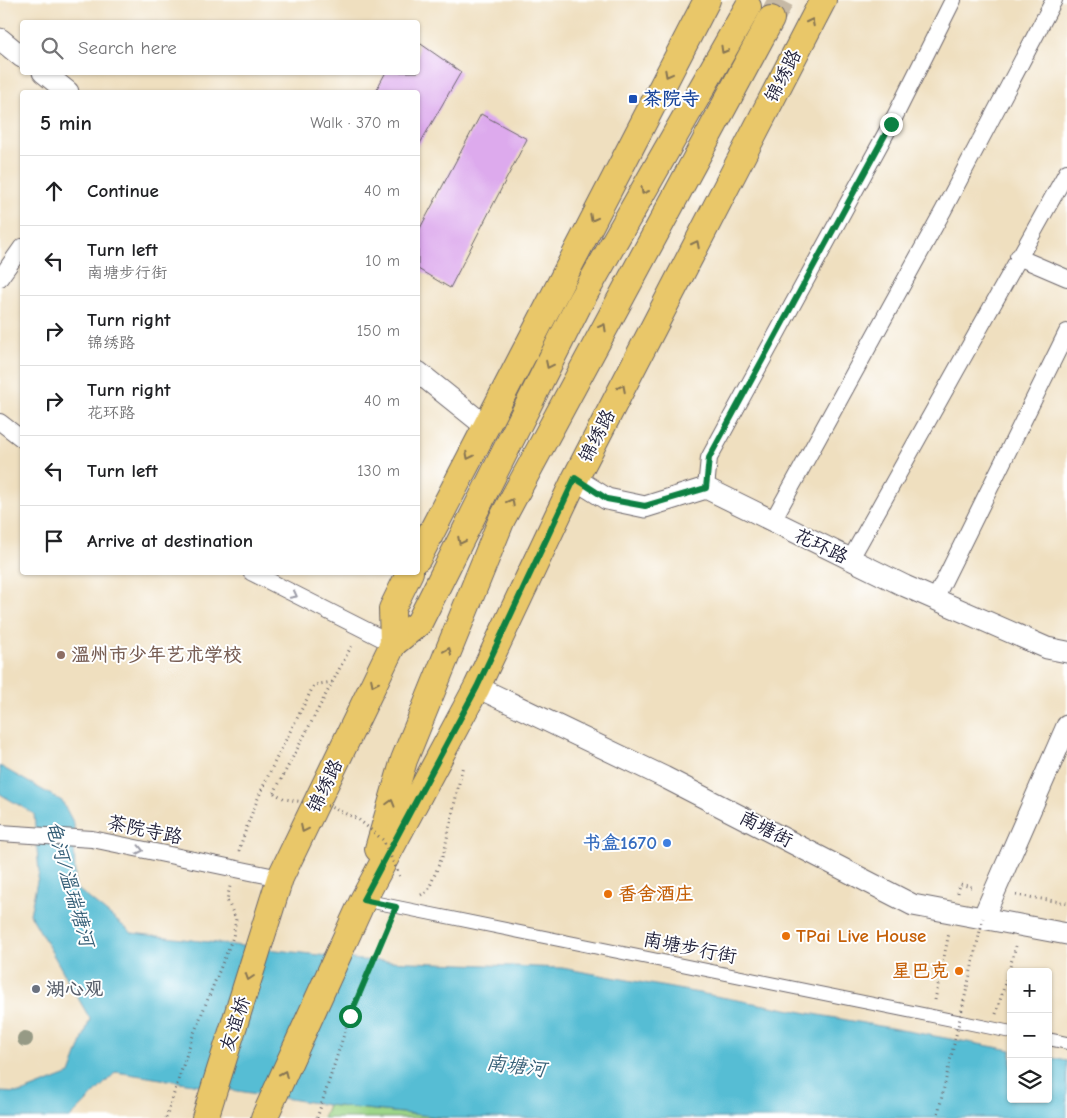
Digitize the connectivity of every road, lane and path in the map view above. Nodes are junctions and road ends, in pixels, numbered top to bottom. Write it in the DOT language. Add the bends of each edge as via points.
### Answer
graph roads {
  1 [pos="707,0"];
  2 [pos="823,0"];
  3 [pos="953,0"];
  4 [pos="1054,0"];
  5 [pos="748,7"];
  6 [pos="771,19"];
  7 [pos="0,39"];
  8 [pos="20,54"];
  9 [pos="47,75"];
  10 [pos="66,90"];
  11 [pos="1067,172"];
  12 [pos="20,250"];
  13 [pos="1018,257"];
  14 [pos="0,278"];
  15 [pos="1067,278"];
  16 [pos="1067,332"];
  17 [pos="420,374"];
  18 [pos="0,422"];
  19 [pos="484,426"];
  20 [pos="20,438"];
  21 [pos="575,478"];
  22 [pos="706,488"];
  23 [pos="772,522"];
  24 [pos="420,554"];
  25 [pos="850,560"];
  26 [pos="257,575"];
  27 [pos="409,575"];
  28 [pos="935,599"];
  29 [pos="360,629"];
  30 [pos="393,644"];
  31 [pos="1067,652"];
  32 [pos="332,682"];
  33 [pos="477,687"];
  34 [pos="1067,726"];
  35 [pos="463,764"];
  36 [pos="0,833"];
  37 [pos="234,869"];
  38 [pos="400,877"];
  39 [pos="280,878"];
  40 [pos="363,900"];
  41 [pos="1067,903"];
  42 [pos="396,907"];
  43 [pos="983,918"];
  44 [pos="1022,926"];
  45 [pos="264,931"];
  46 [pos="1067,934"];
  47 [pos="959,1021"];
  48 [pos="992,1028"];
  49 [pos="1007,1031"];
  50 [pos="1052,1040"];
  51 [pos="1067,1043"];
  52 [pos="166,1118"];
  53 [pos="205,1118"];
  54 [pos="264,1118"];
  55 [pos="317,1118"];
  56 [pos="937,1118"];
  1 -- 19 [label="main road, one-way"];
  21 -- 2 [label="main road, 锦绣路, one-way"];
  3 -- 22 [label="street" via="891,124 709,458"];
  4 -- 23 [label="street" via="943,211"];
  5 -- 30 [label="main road, 锦绣路, one-way" via="580,302 419,623"];
  40 -- 6 [label="main road, 锦绣路, one-way" via="404,760 502,519"];
  7 -- 8 [label="street"];
  9 -- 10 [label="street"];
  11 -- 13 [label="street"];
  12 -- 14 [label="street"];
  13 -- 15 [label="street"];
  13 -- 25 [label="street"];
  16 -- 28 [label="street"];
  17 -- 19 [label="street"];
  18 -- 20 [label="street"];
  19 -- 24 [label="main road, one-way"];
  21 -- 22 [label="street" via="607,499 645,506"];
  21 -- 33 [label="main road, 锦绣路"];
  22 -- 23 [label="street, 花环路"];
  23 -- 25 [label="street, 花环路"];
  25 -- 28 [label="street, 花环路"];
  26 -- 29 [label="street, one-way"];
  27 -- 30 [label="main road, 锦绣路" via="392,609"];
  28 -- 31 [label="street, 花环路" via="1047,648"];
  29 -- 30 [label="street"];
  29 -- 32 [label="path"];
  30 -- 39 [label="main road, 锦绣路, one-way"];
  32 -- 37 [label="path" via="314,685 248,821"];
  32 -- 38 [label="path, bridge" via="274,793 285,799 328,806 358,819 383,840"];
  33 -- 40 [label="main road, 锦绣路"];
  33 -- 43 [label="street, 南塘街" via="664,777 913,905"];
  34 -- 43 [label="street"];
  35 -- 42 [label="path" via="444,852 428,891"];
  36 -- 37 [label="street, 茶院寺路, one-way" via="92,839"];
  37 -- 39 [label="street, 茶院寺路"];
  37 -- 52 [label="path" via="227,900 236,919 233,937 192,1038"];
  39 -- 45 [label="main road, 锦绣路"];
  40 -- 42 [label="street, 南塘步行街"];
  54 -- 40 [label="main road, 锦绣路, one-way"];
  41 -- 44 [label="path" via="1032,898"];
  42 -- 47 [label="street, 南塘步行街"];
  42 -- 55 [label="path" via="350,1016"];
  43 -- 44 [label="street, 南塘街"];
  43 -- 47 [label="path, bridge"];
  44 -- 46 [label="street, 南塘街"];
  44 -- 48 [label="path"];
  45 -- 53 [label="main road, 友谊桥, one-way"];
  47 -- 48 [label="street, 南塘步行街"];
  47 -- 56 [label="path, bridge"];
  48 -- 49 [label="street, 南塘步行街"];
  50 -- 51 [label="street"];
}
